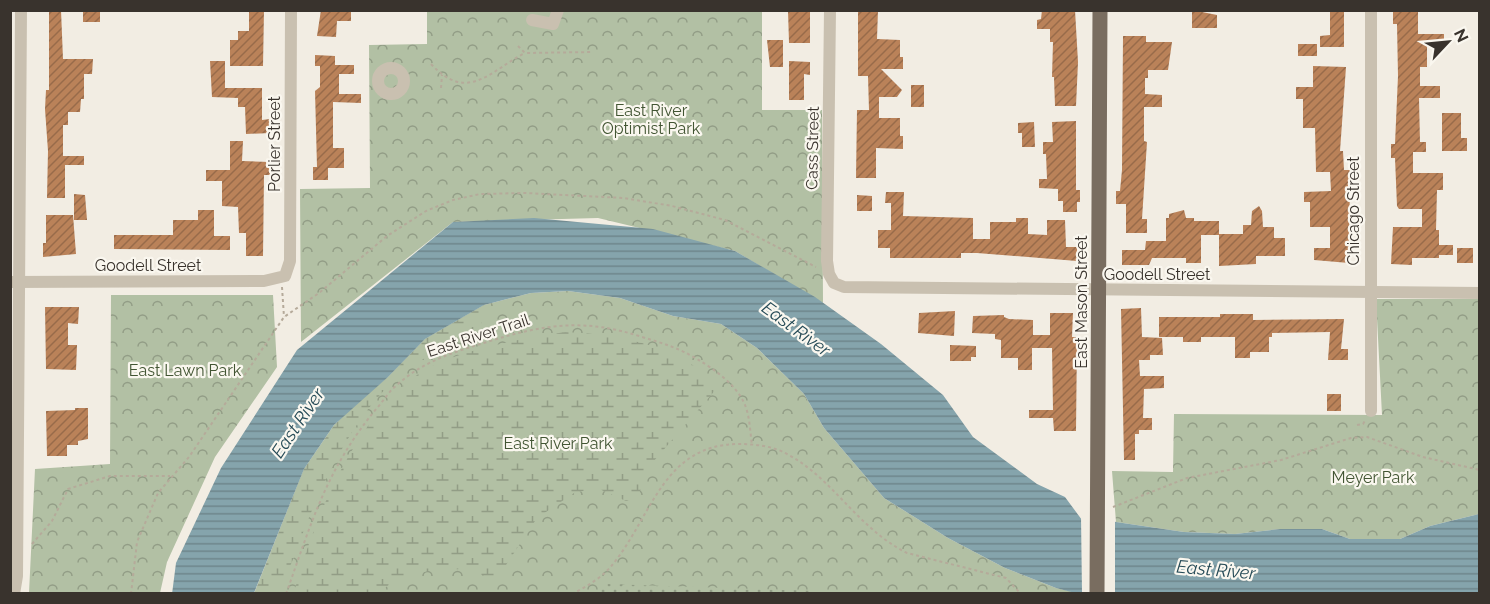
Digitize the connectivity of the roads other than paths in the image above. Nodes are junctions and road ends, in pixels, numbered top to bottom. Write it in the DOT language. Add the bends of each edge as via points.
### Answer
graph roads {
  1 [pos="21,10"];
  2 [pos="291,10"];
  3 [pos="558,10"];
  4 [pos="830,10"];
  5 [pos="1100,10"];
  6 [pos="1371,10"];
  7 [pos="532,20"];
  8 [pos="283,277"];
  9 [pos="15,282"];
  10 [pos="834,283"];
  11 [pos="1099,290"];
  12 [pos="1369,292"];
  13 [pos="1479,293"];
  14 [pos="1371,411"];
  15 [pos="14,594"];
  16 [pos="1097,594"];
  1 -- 9 [label="street"];
  2 -- 8 [label="street, Porlier Street" via="290,261"];
  3 -- 7 [label="street" via="553,24"];
  4 -- 10 [label="street, Cass Street" via="828,268"];
  5 -- 11 [label="main road, East Mason Street"];
  6 -- 12 [label="street, Chicago Street"];
  8 -- 9 [label="street, Goodell Street"];
  9 -- 15 [label="street"];
  10 -- 11 [label="street, Goodell Street" via="844,287"];
  11 -- 12 [label="street, Goodell Street"];
  11 -- 16 [label="main road, East Mason Street"];
  12 -- 13 [label="street, Goodell Street"];
  12 -- 14 [label="street, Chicago Street"];
}
